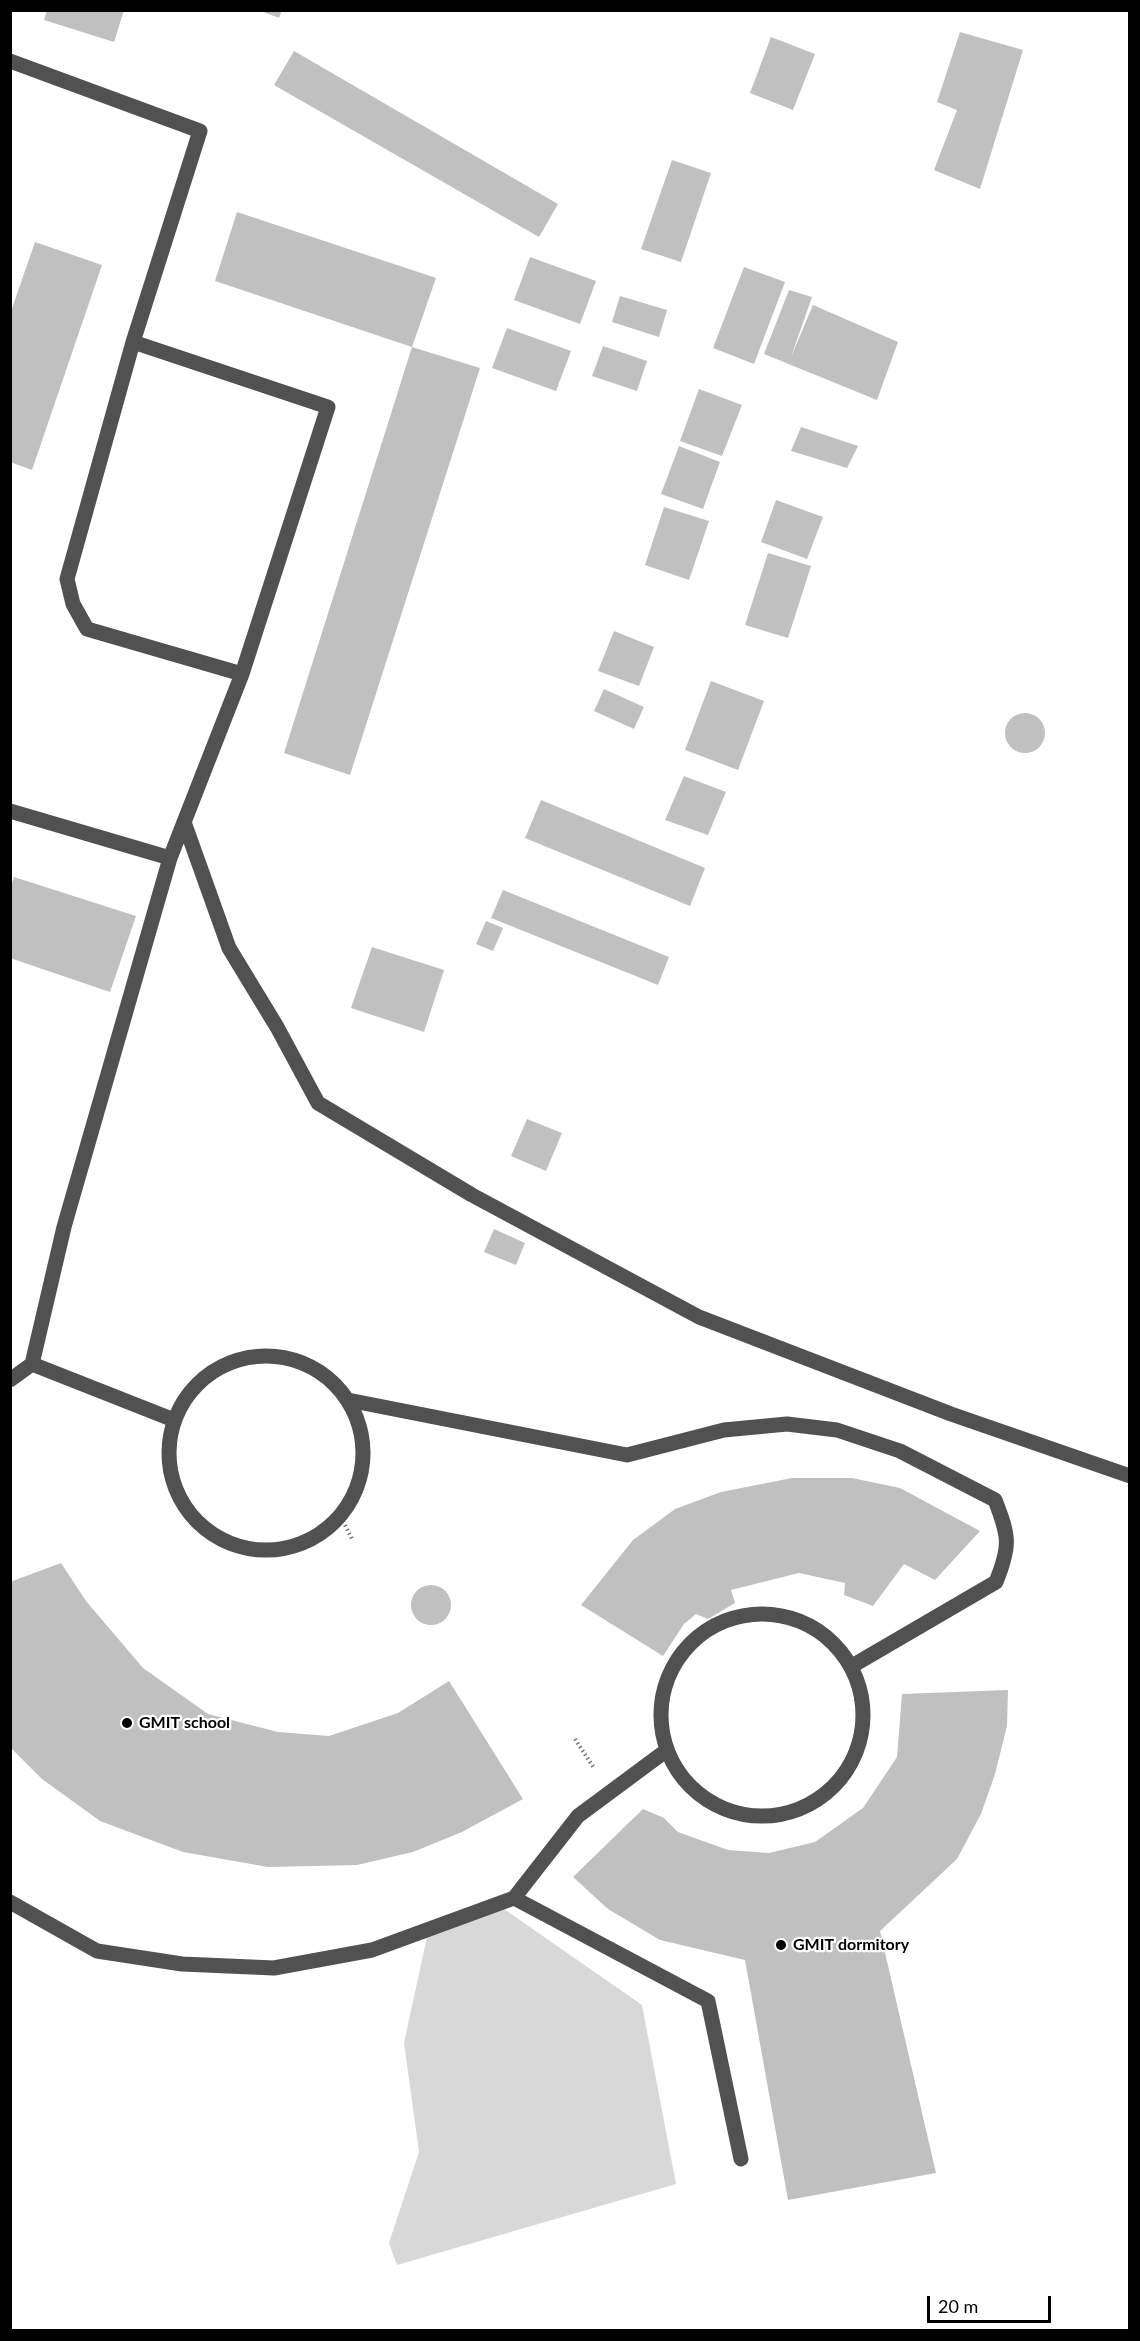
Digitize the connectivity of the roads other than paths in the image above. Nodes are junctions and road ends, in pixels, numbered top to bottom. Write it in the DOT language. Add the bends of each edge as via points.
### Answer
graph roads {
  1 [pos="10,61"];
  2 [pos="133,342"];
  3 [pos="242,674"];
  4 [pos="10,811"];
  5 [pos="184,822"];
  6 [pos="170,858"];
  7 [pos="32,1364"];
  8 [pos="10,1380"];
  9 [pos="348,1400"];
  10 [pos="174,1420"];
  11 [pos="1130,1476"];
  12 [pos="852,1666"];
  13 [pos="667,1750"];
  14 [pos="514,1898"];
  15 [pos="10,1902"];
  16 [pos="741,2159"];
  1 -- 2 [label="street" via="200,131"];
  2 -- 3 [label="street" via="67,579 73,604 87,628"];
  2 -- 3 [label="street" via="328,407"];
  3 -- 5 [label="street"];
  4 -- 6 [label="street"];
  5 -- 6 [label="street"];
  5 -- 11 [label="street" via="229,948 318,1103 472,1195 699,1317 951,1414"];
  6 -- 7 [label="street" via="64,1227"];
  7 -- 8 [label="street"];
  7 -- 10 [label="street"];
  9 -- 10 [label="street" via="327,1377 300,1362 270,1356 240,1359 212,1372 189,1393"];
  9 -- 10 [label="street" via="360,1427 364,1458 358,1488 341,1517 314,1539 282,1550 248,1550 217,1538 191,1516 174,1487 168,1454"];
  9 -- 12 [label="street" via="627,1455 724,1430 787,1424 837,1430 900,1451 995,1500 1008,1532 996,1582"];
  12 -- 13 [label="street" via="831,1641 803,1622 770,1614 736,1617 706,1630 681,1654 665,1684 660,1717"];
  12 -- 13 [label="street" via="863,1698 863,1732 852,1763 832,1790 804,1808 772,1817 739,1815 708,1801 683,1779"];
  13 -- 14 [label="street" via="578,1816"];
  14 -- 15 [label="street" via="372,1950 274,1968 182,1964 97,1952"];
  14 -- 16 [label="street" via="708,2001"];
}
